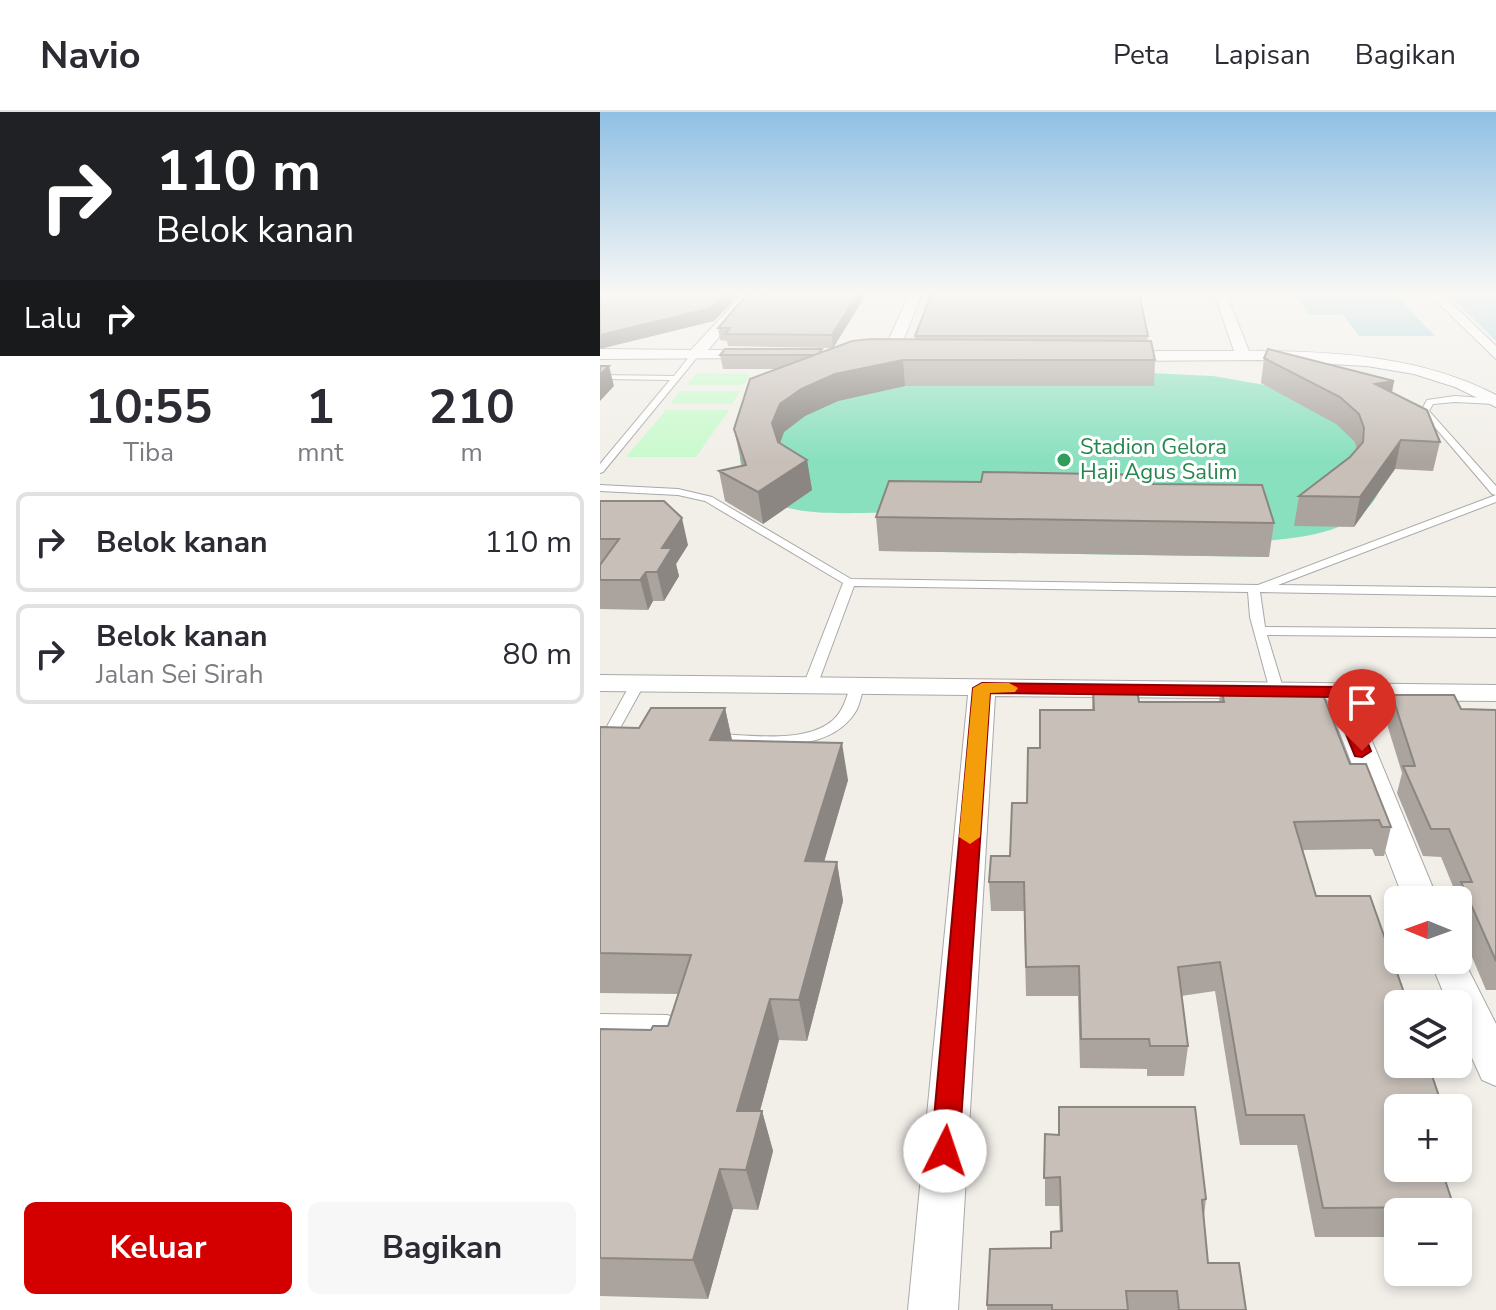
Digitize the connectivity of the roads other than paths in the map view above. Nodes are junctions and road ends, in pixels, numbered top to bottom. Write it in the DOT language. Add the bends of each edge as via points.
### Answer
graph roads {
  1 [pos="701,349"];
  2 [pos="893,349"];
  3 [pos="1241,349"];
  4 [pos="600,354"];
  5 [pos="695,355"];
  6 [pos="773,355"];
  7 [pos="890,355"];
  8 [pos="1098,356"];
  9 [pos="1244,357"];
  10 [pos="604,377"];
  11 [pos="676,378"];
  12 [pos="1495,402"];
  13 [pos="600,470"];
  14 [pos="600,488"];
  15 [pos="678,492"];
  16 [pos="1496,495"];
  17 [pos="661,506"];
  18 [pos="849,582"];
  19 [pos="1254,590"];
  20 [pos="1496,592"];
  21 [pos="1260,631"];
  22 [pos="1496,633"];
  23 [pos="600,683"];
  24 [pos="638,683"];
  25 [pos="810,686"];
  26 [pos="857,687"];
  27 [pos="982,688"];
  28 [pos="1277,691"];
  29 [pos="1338,692"];
  30 [pos="1496,693"];
  31 [pos="700,738"];
  32 [pos="630,739"];
  33 [pos="602,740"];
  34 [pos="1415,886"];
  35 [pos="1454,974"];
  36 [pos="600,1022"];
  37 [pos="667,1023"];
  38 [pos="1496,1068"];
  39 [pos="933,1310"];
  1 -- 5 [label="street"];
  2 -- 7 [label="street"];
  3 -- 9 [label="street"];
  4 -- 5 [label="street"];
  5 -- 6 [label="street"];
  5 -- 11 [label="lane"];
  8 -- 9 [label="street"];
  9 -- 12 [label="street" via="1387,364 1455,379"];
  10 -- 11 [label="lane"];
  11 -- 13 [label="lane"];
  12 -- 16 [label="lane" via="1430,402 1425,411"];
  14 -- 15 [label="lane"];
  15 -- 17 [label="lane"];
  15 -- 18 [label="lane" via="708,499"];
  16 -- 19 [label="lane"];
  18 -- 19 [label="lane"];
  18 -- 25 [label="lane"];
  19 -- 20 [label="lane"];
  19 -- 21 [label="lane"];
  21 -- 22 [label="lane"];
  21 -- 28 [label="lane"];
  23 -- 24 [label="street"];
  24 -- 25 [label="street"];
  24 -- 33 [label="lane"];
  25 -- 26 [label="street"];
  26 -- 27 [label="street"];
  26 -- 31 [label="lane" via="850,711 833,730 804,738"];
  27 -- 28 [label="street"];
  27 -- 39 [label="street"];
  28 -- 29 [label="street"];
  29 -- 30 [label="street"];
  29 -- 34 [label="street"];
  32 -- 33 [label="lane"];
  35 -- 38 [label="street"];
  36 -- 37 [label="lane"];
}
